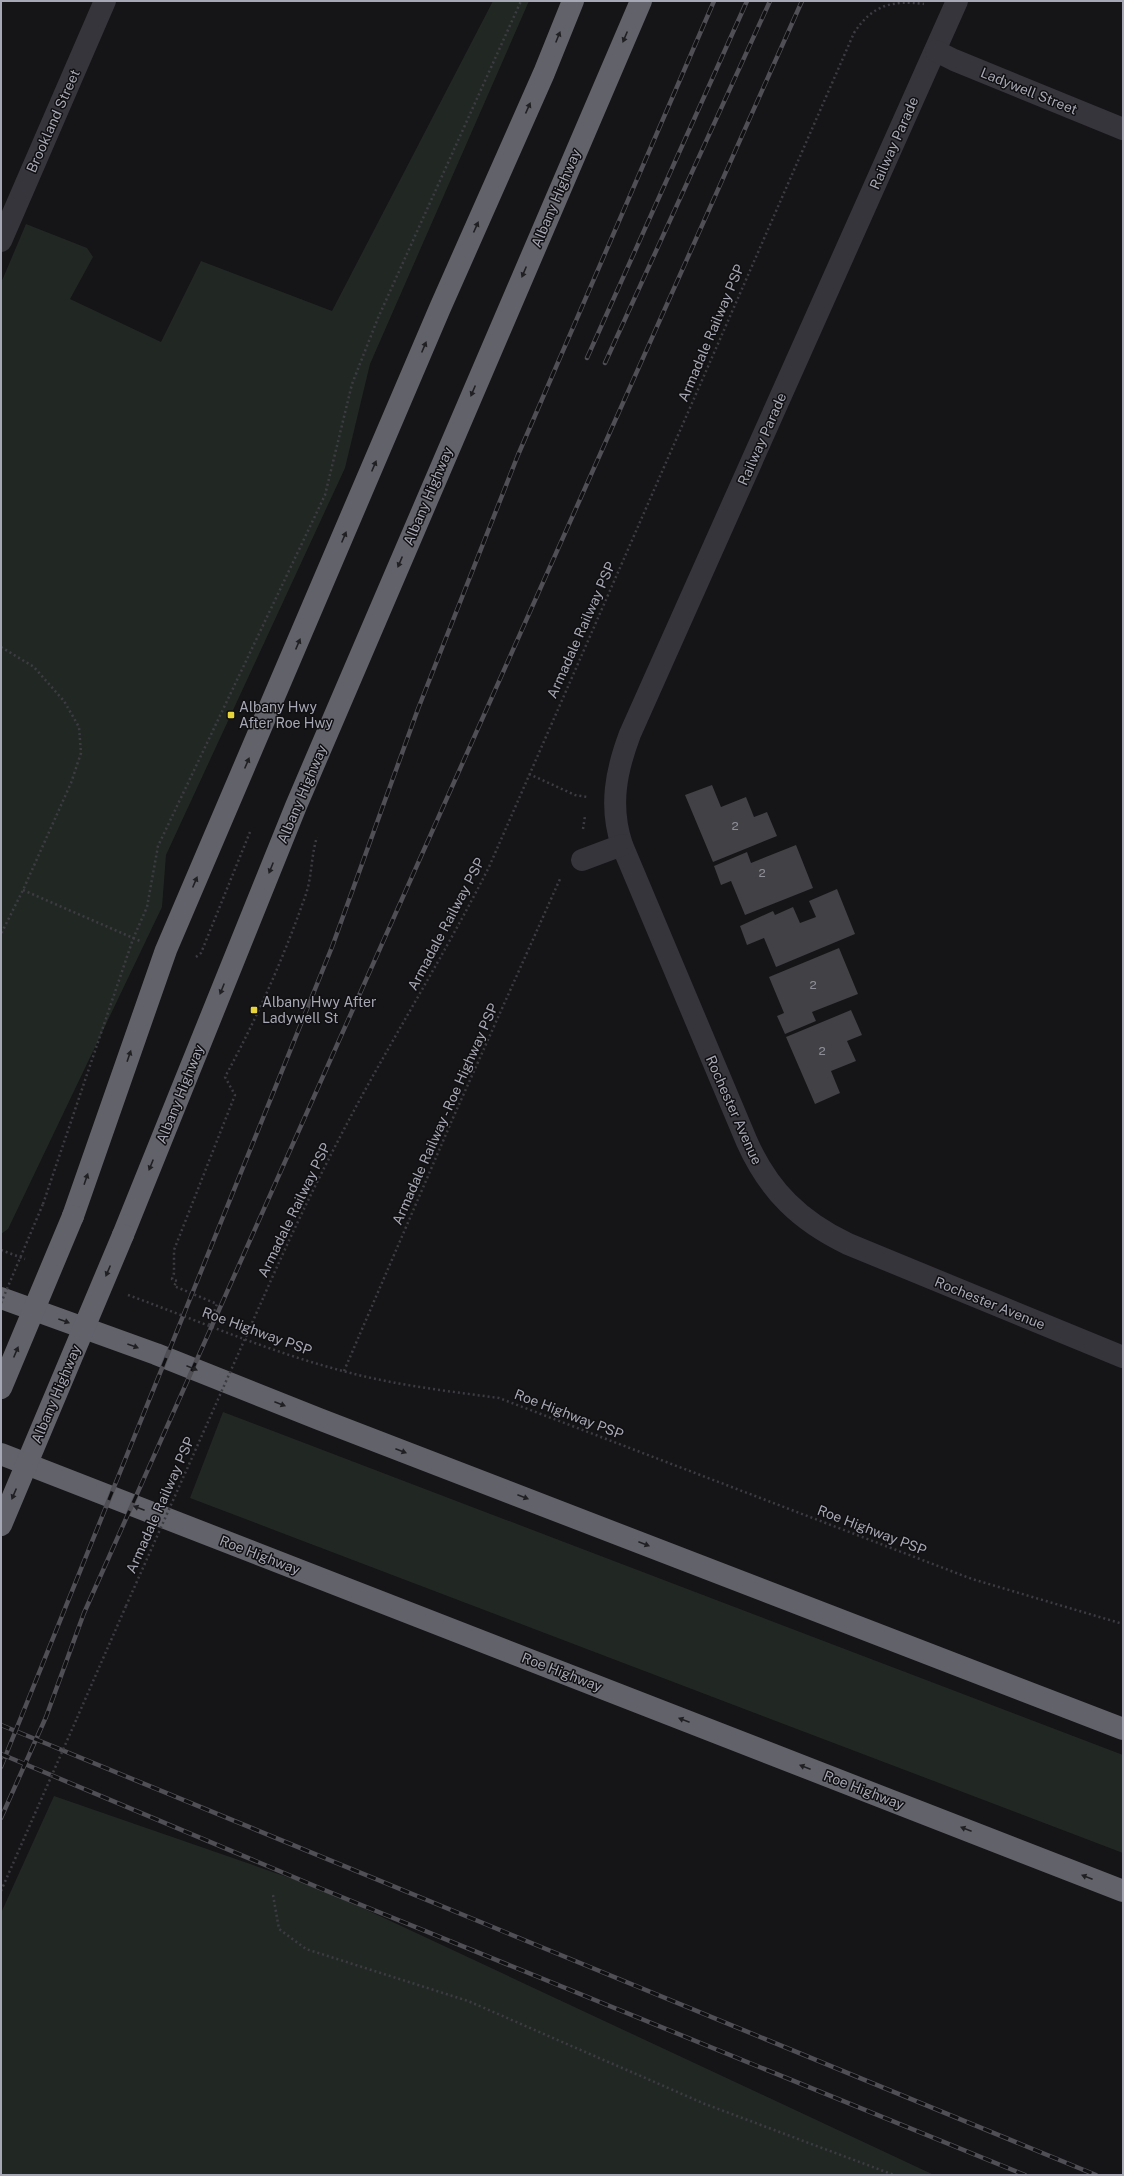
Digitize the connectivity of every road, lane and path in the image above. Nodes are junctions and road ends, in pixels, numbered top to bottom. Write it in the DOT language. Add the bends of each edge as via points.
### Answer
graph roads {
  1 [pos="105,1"];
  2 [pos="521,1"];
  3 [pos="573,1"];
  4 [pos="641,1"];
  5 [pos="957,1"];
  6 [pos="926,5"];
  7 [pos="936,51"];
  8 [pos="1123,129"];
  9 [pos="1,241"];
  10 [pos="1,646"];
  11 [pos="529,774"];
  12 [pos="587,797"];
  13 [pos="622,845"];
  14 [pos="582,860"];
  15 [pos="563,872"];
  16 [pos="23,890"];
  17 [pos="1,934"];
  18 [pos="123,935"];
  19 [pos="1,1250"];
  20 [pos="174,1250"];
  21 [pos="31,1261"];
  22 [pos="120,1293"];
  23 [pos="1,1298"];
  24 [pos="1,1304"];
  25 [pos="210,1325"];
  26 [pos="1123,1357"];
  27 [pos="344,1371"];
  28 [pos="1,1388"];
  29 [pos="1,1454"];
  30 [pos="1,1525"];
  31 [pos="1123,1624"];
  32 [pos="1123,1728"];
  33 [pos="1,1891"];
  34 [pos="1123,1891"];
  35 [pos="273,1895"];
  36 [pos="894,2175"];
  1 -- 9 [label="street, Brookland Street"];
  2 -- 24 [label="path, bridge" via="378,318 352,384 325,496 158,846 147,908 133,939 42,1204"];
  28 -- 3 [label="highway, one-way, bridge" via="73,1216 166,950"];
  4 -- 30 [label="highway, Albany Highway, one-way, bridge" via="296,806 123,1235"];
  5 -- 7 [label="street, Railway Parade"];
  6 -- 11 [label="path, Armadale Railway PSP" via="910,1 892,2 866,17 854,33"];
  7 -- 8 [label="street, Ladywell Street"];
  7 -- 13 [label="street, Railway Parade" via="630,734 620,764 615,796 616,820"];
  10 -- 16 [label="path" via="34,667 64,701 79,727 81,753 71,783"];
  11 -- 12 [label="path" via="576,795"];
  11 -- 33 [label="path, Armadale Railway PSP, bridge" via="475,894 301,1212"];
  13 -- 14 [label="street"];
  13 -- 26 [label="street, Rochester Avenue" via="749,1148 762,1172 786,1202 818,1229 848,1244"];
  15 -- 27 [label="path, Armadale Railway - Roe Highway PSP"];
  16 -- 17 [label="path"];
  16 -- 18 [label="path"];
  19 -- 21 [label="path"];
  20 -- 25 [label="path" via="172,1279 177,1281 174,1286 218,1304"];
  22 -- 25 [label="path, Roe Highway PSP"];
  23 -- 32 [label="highway, one-way" via="156,1354"];
  25 -- 27 [label="path, Roe Highway PSP" via="296,1357"];
  27 -- 31 [label="path, Roe Highway PSP" via="416,1387 499,1398 972,1579"];
  34 -- 29 [label="highway, Roe Highway, one-way"];
  35 -- 36 [label="path" via="279,1929 306,1949 468,2001 705,2104"];
}
